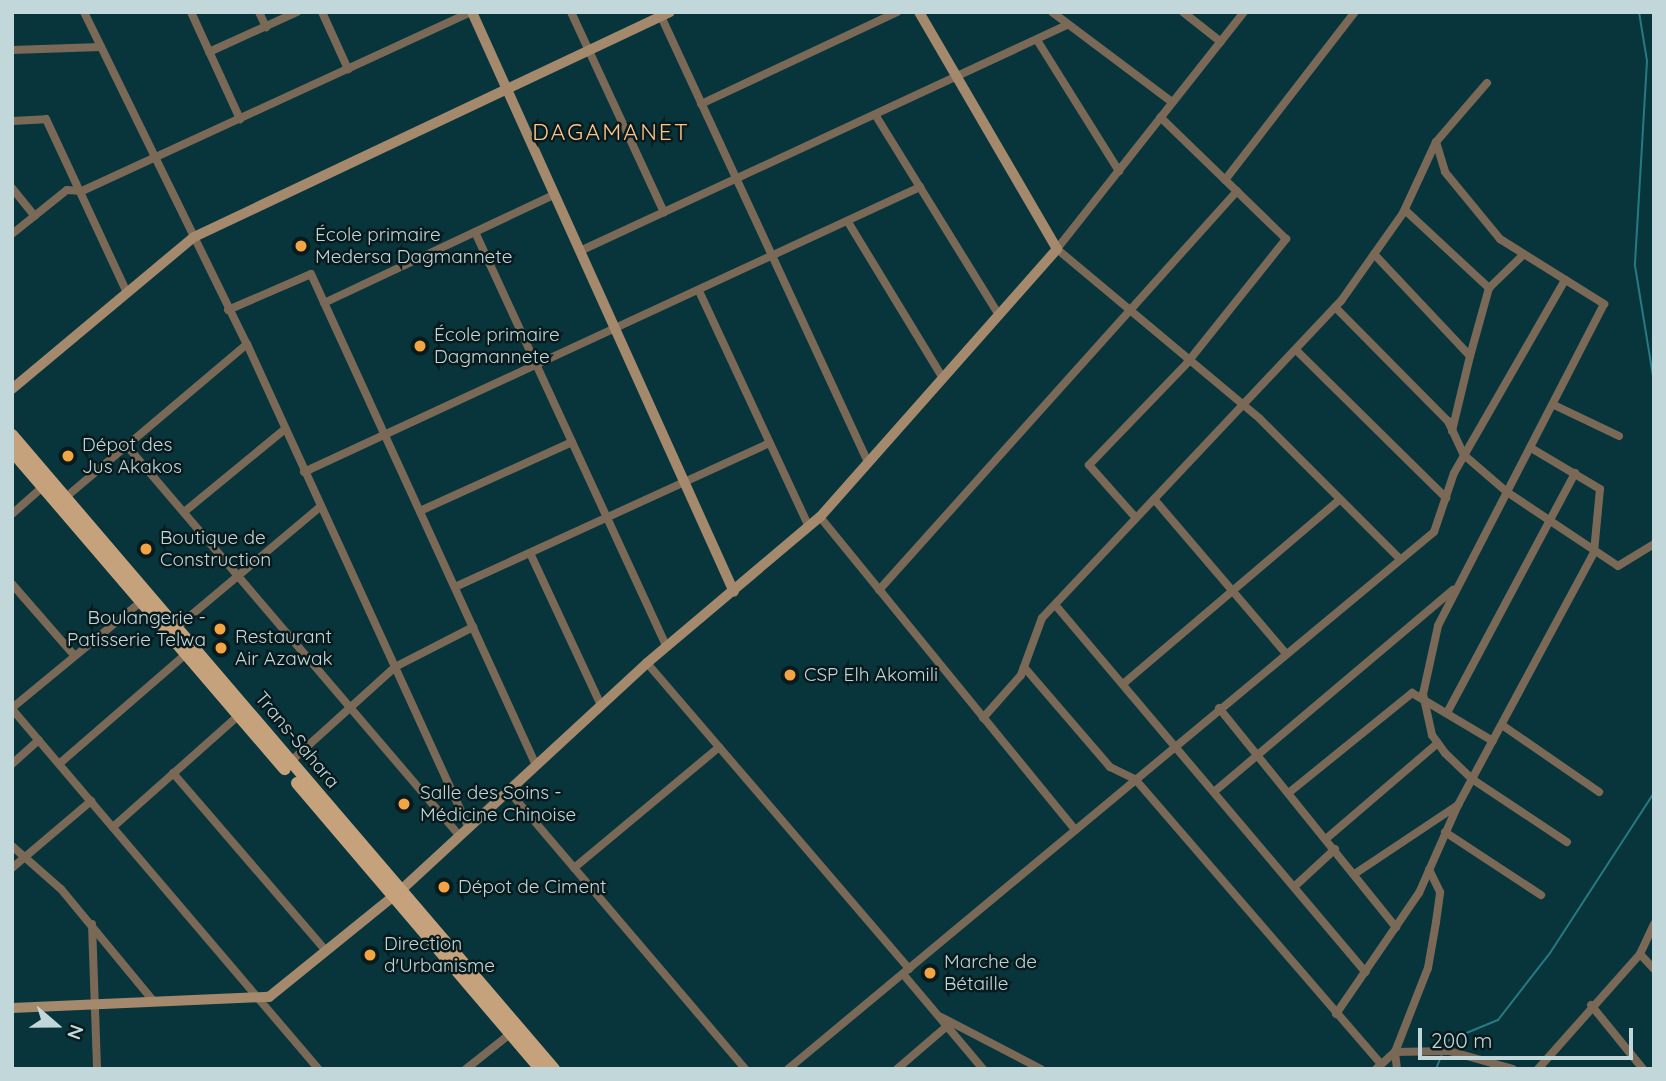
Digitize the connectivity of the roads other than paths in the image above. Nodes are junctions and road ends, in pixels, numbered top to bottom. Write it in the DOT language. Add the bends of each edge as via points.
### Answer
graph roads {
  1 [pos="84,12"];
  2 [pos="191,12"];
  3 [pos="259,12"];
  4 [pos="298,12"];
  5 [pos="322,12"];
  6 [pos="472,12"];
  7 [pos="571,12"];
  8 [pos="897,12"];
  9 [pos="919,12"];
  10 [pos="1052,12"];
  11 [pos="1183,12"];
  12 [pos="1244,12"];
  13 [pos="1354,12"];
  14 [pos="663,14"];
  15 [pos="1068,25"];
  16 [pos="266,27"];
  17 [pos="1037,40"];
  18 [pos="1221,42"];
  19 [pos="101,47"];
  20 [pos="588,49"];
  21 [pos="12,50"];
  22 [pos="209,52"];
  23 [pos="348,69"];
  24 [pos="958,79"];
  25 [pos="1487,83"];
  26 [pos="505,86"];
  27 [pos="1172,103"];
  28 [pos="701,104"];
  29 [pos="876,116"];
  30 [pos="1160,117"];
  31 [pos="240,119"];
  32 [pos="12,121"];
  33 [pos="1436,142"];
  34 [pos="157,157"];
  35 [pos="1119,170"];
  36 [pos="736,180"];
  37 [pos="1225,180"];
  38 [pos="920,187"];
  39 [pos="12,188"];
  40 [pos="82,191"];
  41 [pos="1237,191"];
  42 [pos="554,195"];
  43 [pos="1405,210"];
  44 [pos="664,212"];
  45 [pos="35,216"];
  46 [pos="848,222"];
  47 [pos="475,232"];
  48 [pos="12,234"];
  49 [pos="194,237"];
  50 [pos="1058,249"];
  51 [pos="580,251"];
  52 [pos="1374,254"];
  53 [pos="772,257"];
  54 [pos="1521,257"];
  55 [pos="1565,280"];
  56 [pos="1489,288"];
  57 [pos="699,291"];
  58 [pos="127,293"];
  59 [pos="324,303"];
  60 [pos="1335,307"];
  61 [pos="228,310"];
  62 [pos="1129,312"];
  63 [pos="999,315"];
  64 [pos="615,329"];
  65 [pos="247,344"];
  66 [pos="1296,350"];
  67 [pos="1470,356"];
  68 [pos="1187,363"];
  69 [pos="536,365"];
  70 [pos="943,379"];
  71 [pos="12,389"];
  72 [pos="1554,405"];
  73 [pos="1243,406"];
  74 [pos="285,429"];
  75 [pos="1452,431"];
  76 [pos="12,435"];
  77 [pos="385,435"];
  78 [pos="1619,436"];
  79 [pos="572,442"];
  80 [pos="770,443"];
  81 [pos="127,446"];
  82 [pos="1531,448"];
  83 [pos="12,451"];
  84 [pos="1464,456"];
  85 [pos="868,462"];
  86 [pos="304,472"];
  87 [pos="1575,473"];
  88 [pos="684,482"];
  89 [pos="47,483"];
  90 [pos="1507,492"];
  91 [pos="66,497"];
  92 [pos="1446,498"];
  93 [pos="1154,499"];
  94 [pos="1340,499"];
  95 [pos="320,507"];
  96 [pos="420,511"];
  97 [pos="184,512"];
  98 [pos="12,514"];
  99 [pos="607,517"];
  100 [pos="820,517"];
  101 [pos="1136,518"];
  102 [pos="1550,522"];
  103 [pos="809,527"];
  104 [pos="1654,544"];
  105 [pos="1594,552"];
  106 [pos="530,553"];
  107 [pos="1400,559"];
  108 [pos="238,576"];
  109 [pos="12,584"];
  110 [pos="455,587"];
  111 [pos="1457,587"];
  112 [pos="879,590"];
  113 [pos="1233,591"];
  114 [pos="734,592"];
  115 [pos="145,598"];
  116 [pos="1057,607"];
  117 [pos="177,627"];
  118 [pos="473,627"];
  119 [pos="667,647"];
  120 [pos="1284,651"];
  121 [pos="73,654"];
  122 [pos="186,654"];
  123 [pos="648,663"];
  124 [pos="394,667"];
  125 [pos="1024,667"];
  126 [pos="1123,684"];
  127 [pos="1423,694"];
  128 [pos="601,705"];
  129 [pos="12,708"];
  130 [pos="350,708"];
  131 [pos="1219,708"];
  132 [pos="1448,711"];
  133 [pos="239,715"];
  134 [pos="984,718"];
  135 [pos="1502,725"];
  136 [pos="38,740"];
  137 [pos="1493,741"];
  138 [pos="1438,743"];
  139 [pos="1175,746"];
  140 [pos="719,747"];
  141 [pos="1260,754"];
  142 [pos="290,762"];
  143 [pos="535,763"];
  144 [pos="12,764"];
  145 [pos="59,764"];
  146 [pos="173,773"];
  147 [pos="1135,779"];
  148 [pos="1472,779"];
  149 [pos="507,789"];
  150 [pos="1291,790"];
  151 [pos="1214,791"];
  152 [pos="1599,792"];
  153 [pos="91,801"];
  154 [pos="1458,805"];
  155 [pos="467,824"];
  156 [pos="113,827"];
  157 [pos="1074,830"];
  158 [pos="1445,832"];
  159 [pos="458,834"];
  160 [pos="1327,838"];
  161 [pos="1567,842"];
  162 [pos="12,846"];
  163 [pos="1335,849"];
  164 [pos="27,853"];
  165 [pos="12,868"];
  166 [pos="574,868"];
  167 [pos="1429,869"];
  168 [pos="1356,873"];
  169 [pos="1293,887"];
  170 [pos="396,894"];
  171 [pos="1541,895"];
  172 [pos="92,924"];
  173 [pos="1654,924"];
  174 [pos="1396,927"];
  175 [pos="326,951"];
  176 [pos="1640,954"];
  177 [pos="1654,968"];
  178 [pos="906,972"];
  179 [pos="1365,972"];
  180 [pos="257,997"];
  181 [pos="154,1002"];
  182 [pos="95,1004"];
  183 [pos="1591,1005"];
  184 [pos="12,1007"];
  185 [pos="937,1014"];
  186 [pos="1336,1014"];
  187 [pos="947,1026"];
  188 [pos="510,1034"];
  189 [pos="1395,1052"];
  190 [pos="1378,1066"];
  191 [pos="97,1069"];
  192 [pos="318,1069"];
  193 [pos="466,1069"];
  194 [pos="540,1069"];
  195 [pos="554,1069"];
  196 [pos="745,1069"];
  197 [pos="788,1069"];
  198 [pos="898,1069"];
  199 [pos="983,1069"];
  200 [pos="1041,1069"];
  201 [pos="1396,1069"];
  202 [pos="1513,1069"];
  203 [pos="1538,1069"];
  204 [pos="1643,1069"];
  1 -- 19 [label="street"];
  2 -- 22 [label="street"];
  3 -- 16 [label="street"];
  4 -- 16 [label="street"];
  5 -- 23 [label="street"];
  6 -- 23 [label="street"];
  6 -- 26 [label="street"];
  7 -- 20 [label="street"];
  8 -- 28 [label="street"];
  9 -- 24 [label="street"];
  10 -- 15 [label="street"];
  11 -- 18 [label="street"];
  12 -- 18 [label="street"];
  13 -- 37 [label="street"];
  14 -- 20 [label="street"];
  14 -- 28 [label="street"];
  15 -- 17 [label="street"];
  15 -- 27 [label="street"];
  16 -- 22 [label="street"];
  17 -- 24 [label="street"];
  17 -- 35 [label="street"];
  18 -- 27 [label="street"];
  19 -- 21 [label="street"];
  19 -- 34 [label="street"];
  20 -- 26 [label="street"];
  20 -- 44 [label="street"];
  22 -- 31 [label="street"];
  23 -- 31 [label="street"];
  24 -- 29 [label="street"];
  24 -- 50 [label="street"];
  25 -- 33 [label="street"];
  26 -- 42 [label="street"];
  26 -- 49 [label="street"];
  27 -- 30 [label="street"];
  28 -- 36 [label="street"];
  29 -- 36 [label="street"];
  29 -- 38 [label="street"];
  30 -- 35 [label="street"];
  30 -- 37 [label="street"];
  31 -- 34 [label="street"];
  32 -- 40 [label="street" via="46,119"];
  33 -- 43 [label="street"];
  33 -- 54 [label="street" via="1445,172"];
  34 -- 40 [label="street"];
  34 -- 49 [label="street"];
  35 -- 50 [label="street"];
  36 -- 44 [label="street"];
  36 -- 53 [label="street"];
  37 -- 41 [label="street"];
  38 -- 46 [label="street"];
  38 -- 63 [label="street"];
  39 -- 45 [label="street"];
  40 -- 45 [label="street" via="67,190"];
  40 -- 58 [label="street"];
  41 -- 62 [label="street"];
  41 -- 68 [label="street" via="1286,239"];
  42 -- 47 [label="street"];
  42 -- 51 [label="street"];
  43 -- 52 [label="street"];
  43 -- 56 [label="street"];
  44 -- 51 [label="street"];
  45 -- 48 [label="street"];
  46 -- 53 [label="street"];
  46 -- 70 [label="street"];
  47 -- 59 [label="street"];
  47 -- 69 [label="street"];
  49 -- 58 [label="street"];
  49 -- 61 [label="street"];
  50 -- 62 [label="street"];
  50 -- 63 [label="street"];
  51 -- 64 [label="street"];
  52 -- 60 [label="street"];
  52 -- 67 [label="street"];
  53 -- 57 [label="street"];
  53 -- 85 [label="street"];
  54 -- 55 [label="street"];
  54 -- 56 [label="street"];
  55 -- 72 [label="street" via="1604,304"];
  55 -- 84 [label="street"];
  56 -- 67 [label="street"];
  57 -- 64 [label="street"];
  57 -- 80 [label="street"];
  58 -- 71 [label="street"];
  59 -- 61 [label="street" via="311,274"];
  59 -- 77 [label="street"];
  60 -- 66 [label="street"];
  60 -- 75 [label="street"];
  61 -- 65 [label="street"];
  62 -- 68 [label="street"];
  62 -- 112 [label="street"];
  63 -- 70 [label="street"];
  64 -- 69 [label="street"];
  64 -- 88 [label="street"];
  65 -- 74 [label="street"];
  65 -- 81 [label="street"];
  66 -- 73 [label="street"];
  66 -- 92 [label="street"];
  67 -- 75 [label="street"];
  68 -- 73 [label="street"];
  68 -- 101 [label="street" via="1089,465"];
  69 -- 77 [label="street"];
  69 -- 79 [label="street"];
  70 -- 85 [label="street"];
  72 -- 78 [label="street"];
  72 -- 82 [label="street"];
  73 -- 93 [label="street"];
  73 -- 94 [label="street"];
  74 -- 86 [label="street"];
  74 -- 97 [label="street"];
  75 -- 84 [label="street"];
  76 -- 89 [label="main road, Trans-Sahara"];
  77 -- 86 [label="street"];
  77 -- 96 [label="street"];
  79 -- 96 [label="street"];
  79 -- 99 [label="street"];
  80 -- 88 [label="street"];
  80 -- 103 [label="street"];
  81 -- 91 [label="street"];
  81 -- 97 [label="street"];
  82 -- 87 [label="street"];
  82 -- 90 [label="street"];
  83 -- 89 [label="main road, Trans-Sahara"];
  84 -- 90 [label="street"];
  84 -- 92 [label="street"];
  85 -- 100 [label="street"];
  86 -- 95 [label="street"];
  87 -- 102 [label="street"];
  87 -- 105 [label="street" via="1600,489"];
  88 -- 99 [label="street"];
  88 -- 114 [label="street"];
  89 -- 91 [label="main road, Trans-Sahara"];
  89 -- 98 [label="street"];
  89 -- 115 [label="main road, Trans-Sahara"];
  90 -- 102 [label="street"];
  90 -- 111 [label="street"];
  91 -- 115 [label="main road, Trans-Sahara"];
  92 -- 107 [label="street" via="1434,532"];
  93 -- 101 [label="street"];
  93 -- 113 [label="street"];
  94 -- 107 [label="street"];
  94 -- 113 [label="street"];
  95 -- 108 [label="street"];
  95 -- 124 [label="street"];
  96 -- 110 [label="street"];
  97 -- 108 [label="street"];
  99 -- 106 [label="street"];
  99 -- 119 [label="street"];
  100 -- 103 [label="street"];
  100 -- 112 [label="street"];
  101 -- 116 [label="street"];
  102 -- 105 [label="street"];
  102 -- 132 [label="street"];
  103 -- 114 [label="street"];
  104 -- 105 [label="street" via="1618,566"];
  105 -- 135 [label="street"];
  106 -- 110 [label="street"];
  106 -- 128 [label="street"];
  107 -- 120 [label="street"];
  108 -- 117 [label="street"];
  108 -- 130 [label="street"];
  109 -- 121 [label="street"];
  110 -- 118 [label="street"];
  111 -- 127 [label="street" via="1438,626"];
  111 -- 141 [label="street"];
  112 -- 134 [label="street"];
  113 -- 120 [label="street"];
  113 -- 126 [label="street"];
  114 -- 119 [label="street"];
  115 -- 117 [label="main road, Trans-Sahara"];
  115 -- 121 [label="street"];
  115 -- 122 [label="main road, Trans-Sahara"];
  116 -- 125 [label="street" via="1042,618"];
  116 -- 126 [label="street"];
  117 -- 142 [label="main road, Trans-Sahara"];
  118 -- 124 [label="street"];
  118 -- 143 [label="street"];
  119 -- 123 [label="street"];
  120 -- 131 [label="street"];
  121 -- 129 [label="street"];
  122 -- 133 [label="main road, Trans-Sahara"];
  122 -- 145 [label="street"];
  123 -- 128 [label="street"];
  123 -- 140 [label="street"];
  124 -- 130 [label="street"];
  124 -- 155 [label="street"];
  125 -- 134 [label="street"];
  125 -- 147 [label="street" via="1110,767"];
  126 -- 139 [label="street"];
  127 -- 132 [label="street"];
  127 -- 138 [label="street"];
  127 -- 150 [label="street" via="1412,693"];
  128 -- 143 [label="street"];
  129 -- 136 [label="street"];
  130 -- 142 [label="street"];
  130 -- 159 [label="street"];
  131 -- 139 [label="street"];
  131 -- 141 [label="street"];
  132 -- 137 [label="street"];
  133 -- 146 [label="street"];
  133 -- 170 [label="main road, Trans-Sahara"];
  134 -- 157 [label="street"];
  135 -- 137 [label="street"];
  135 -- 152 [label="street"];
  136 -- 144 [label="street"];
  136 -- 145 [label="street"];
  137 -- 148 [label="street"];
  138 -- 148 [label="street"];
  138 -- 160 [label="street"];
  139 -- 147 [label="street"];
  139 -- 151 [label="street"];
  140 -- 166 [label="street"];
  140 -- 178 [label="street"];
  141 -- 150 [label="street"];
  141 -- 151 [label="street"];
  142 -- 170 [label="main road, Trans-Sahara"];
  143 -- 149 [label="street"];
  145 -- 153 [label="street"];
  146 -- 156 [label="street"];
  146 -- 175 [label="street"];
  147 -- 157 [label="street"];
  147 -- 186 [label="street"];
  148 -- 154 [label="street"];
  148 -- 161 [label="street"];
  149 -- 155 [label="street"];
  149 -- 166 [label="street"];
  150 -- 160 [label="street"];
  151 -- 169 [label="street"];
  153 -- 156 [label="street"];
  153 -- 164 [label="street"];
  154 -- 158 [label="street"];
  154 -- 168 [label="street"];
  155 -- 159 [label="street"];
  156 -- 180 [label="street"];
  157 -- 178 [label="street"];
  158 -- 167 [label="street"];
  158 -- 171 [label="street"];
  159 -- 170 [label="street"];
  160 -- 163 [label="street"];
  162 -- 164 [label="street"];
  163 -- 168 [label="street"];
  163 -- 169 [label="street"];
  164 -- 165 [label="street"];
  164 -- 172 [label="street"];
  166 -- 196 [label="street"];
  167 -- 174 [label="street"];
  167 -- 189 [label="street" via="1440,892 1428,968"];
  168 -- 174 [label="street"];
  169 -- 179 [label="street"];
  170 -- 175 [label="street"];
  170 -- 188 [label="main road, Trans-Sahara"];
  170 -- 195 [label="main road, Trans-Sahara"];
  172 -- 181 [label="street"];
  172 -- 182 [label="street"];
  173 -- 176 [label="street"];
  174 -- 179 [label="street"];
  175 -- 180 [label="street" via="269,997"];
  176 -- 177 [label="street"];
  176 -- 183 [label="street"];
  178 -- 185 [label="street"];
  178 -- 197 [label="street"];
  179 -- 186 [label="street"];
  180 -- 181 [label="street"];
  180 -- 192 [label="street"];
  181 -- 182 [label="street"];
  182 -- 184 [label="street"];
  182 -- 191 [label="street"];
  183 -- 203 [label="street"];
  183 -- 204 [label="street"];
  185 -- 187 [label="street"];
  185 -- 200 [label="street"];
  186 -- 190 [label="street"];
  187 -- 198 [label="street"];
  187 -- 199 [label="street"];
  188 -- 193 [label="street"];
  188 -- 194 [label="main road, Trans-Sahara"];
  189 -- 190 [label="street"];
  189 -- 201 [label="street"];
  189 -- 202 [label="street" via="1449,1051"];
}
